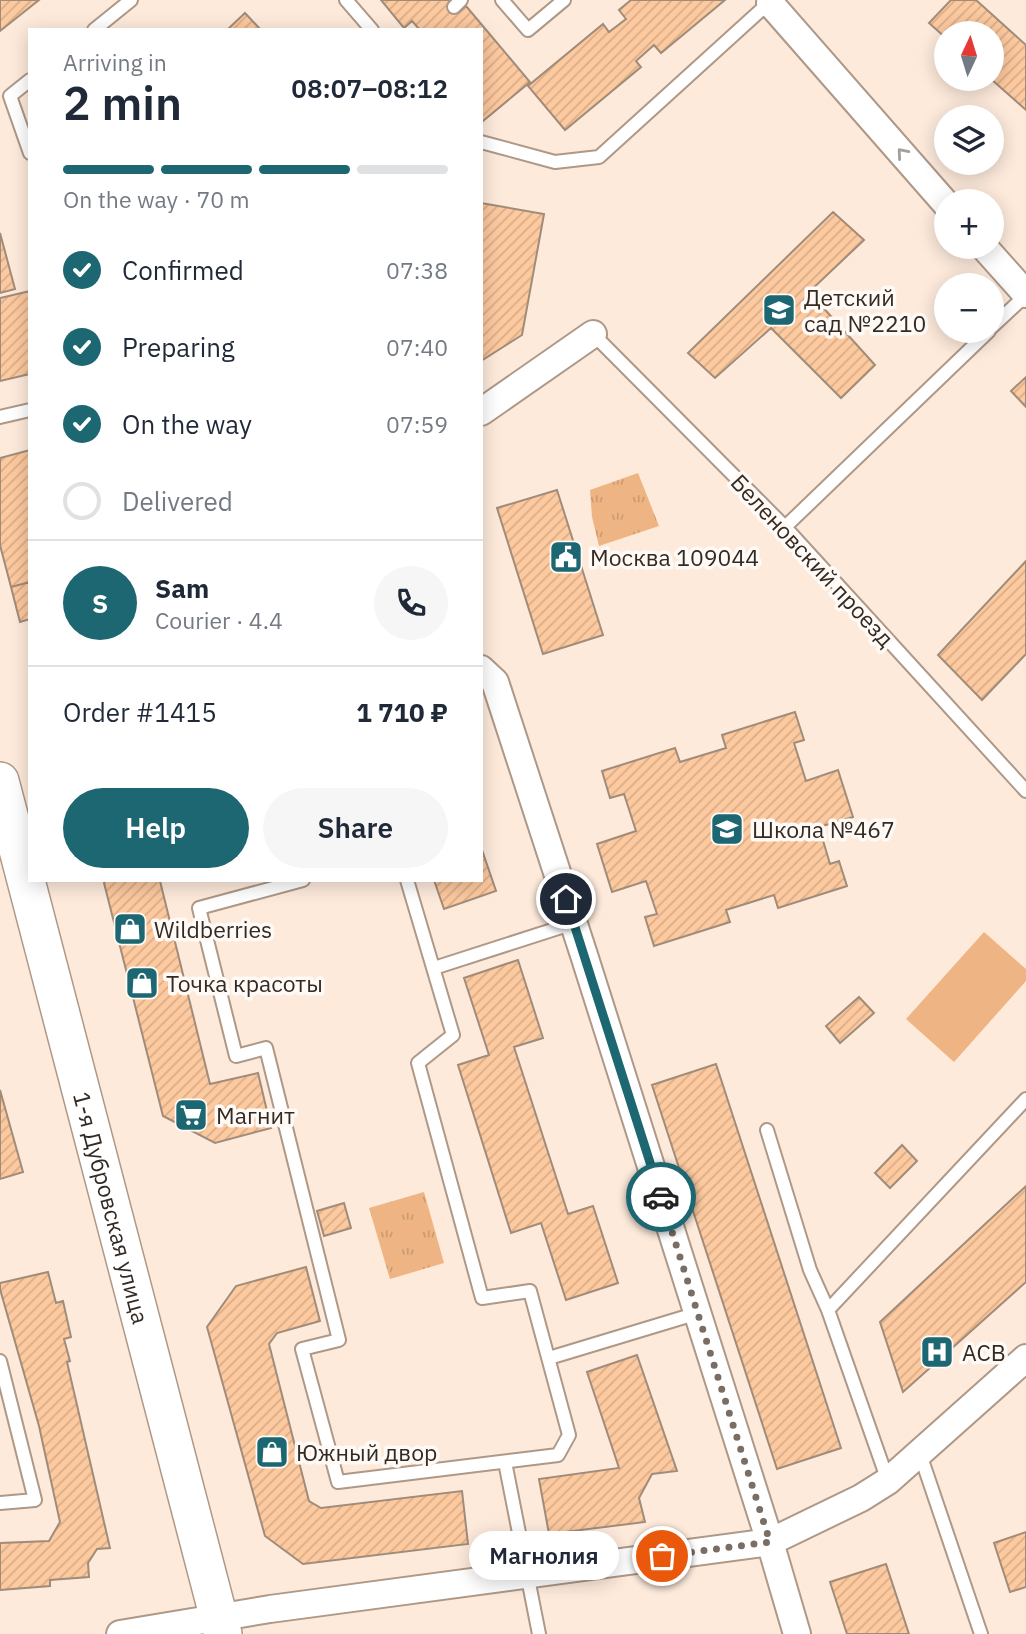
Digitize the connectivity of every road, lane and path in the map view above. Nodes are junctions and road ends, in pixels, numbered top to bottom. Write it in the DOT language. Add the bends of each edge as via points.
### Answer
graph roads {
  1 [pos="131,0"];
  2 [pos="346,0"];
  3 [pos="502,0"];
  4 [pos="564,0"];
  5 [pos="771,2"];
  6 [pos="96,28"];
  7 [pos="370,28"];
  8 [pos="28,82"];
  9 [pos="483,143"];
  10 [pos="28,147"];
  11 [pos="934,190"];
  12 [pos="995,259"];
  13 [pos="1026,294"];
  14 [pos="1004,315"];
  15 [pos="593,334"];
  16 [pos="976,343"];
  17 [pos="28,410"];
  18 [pos="483,411"];
  19 [pos="0,417"];
  20 [pos="785,527"];
  21 [pos="486,679"];
  22 [pos="1026,791"];
  23 [pos="9,798"];
  24 [pos="28,873"];
  25 [pos="30,882"];
  26 [pos="250,882"];
  27 [pos="296,882"];
  28 [pos="408,882"];
  29 [pos="253,894"];
  30 [pos="574,923"];
  31 [pos="433,968"];
  32 [pos="1026,1099"];
  33 [pos="767,1130"];
  34 [pos="828,1310"];
  35 [pos="698,1313"];
  36 [pos="549,1358"];
  37 [pos="1026,1358"];
  38 [pos="0,1361"];
  39 [pos="920,1454"];
  40 [pos="505,1462"];
  41 [pos="888,1481"];
  42 [pos="0,1503"];
  43 [pos="770,1542"];
  44 [pos="527,1573"];
  45 [pos="220,1626"];
  46 [pos="120,1634"];
  47 [pos="539,1634"];
  48 [pos="797,1634"];
  49 [pos="981,1634"];
  1 -- 6 [label="lane"];
  2 -- 7 [label="lane"];
  3 -- 4 [label="lane" via="528,30"];
  5 -- 9 [label="lane" via="598,157 555,162"];
  11 -- 5 [label="street, one-way"];
  8 -- 10 [label="lane" via="10,96"];
  12 -- 13 [label="street"];
  13 -- 14 [label="lane"];
  15 -- 18 [label="street"];
  15 -- 20 [label="lane, Беленовский проезд"];
  16 -- 20 [label="lane"];
  17 -- 19 [label="lane"];
  20 -- 22 [label="lane, Беленовский проезд"];
  21 -- 30 [label="street"];
  23 -- 24 [label="main road, 1-я Дубровская улица"];
  25 -- 45 [label="main road, 1-я Дубровская улица"];
  26 -- 29 [label="lane"];
  27 -- 29 [label="lane"];
  28 -- 31 [label="lane"];
  29 -- 40 [label="lane" via="199,908 236,1056 266,1048 339,1340 302,1349 338,1482"];
  30 -- 31 [label="lane"];
  30 -- 35 [label="street"];
  31 -- 36 [label="lane" via="453,1035 418,1063 482,1298 530,1291"];
  32 -- 34 [label="lane"];
  33 -- 34 [label="lane" via="810,1270"];
  34 -- 41 [label="lane"];
  35 -- 36 [label="lane"];
  35 -- 43 [label="street"];
  36 -- 40 [label="lane" via="569,1435 558,1455"];
  37 -- 39 [label="street"];
  38 -- 42 [label="lane" via="35,1500"];
  39 -- 41 [label="street"];
  39 -- 49 [label="lane"];
  40 -- 44 [label="lane"];
  41 -- 43 [label="street" via="861,1499"];
  43 -- 44 [label="street"];
  43 -- 48 [label="street"];
  44 -- 45 [label="street"];
  44 -- 47 [label="lane"];
  45 -- 46 [label="street"];
}
